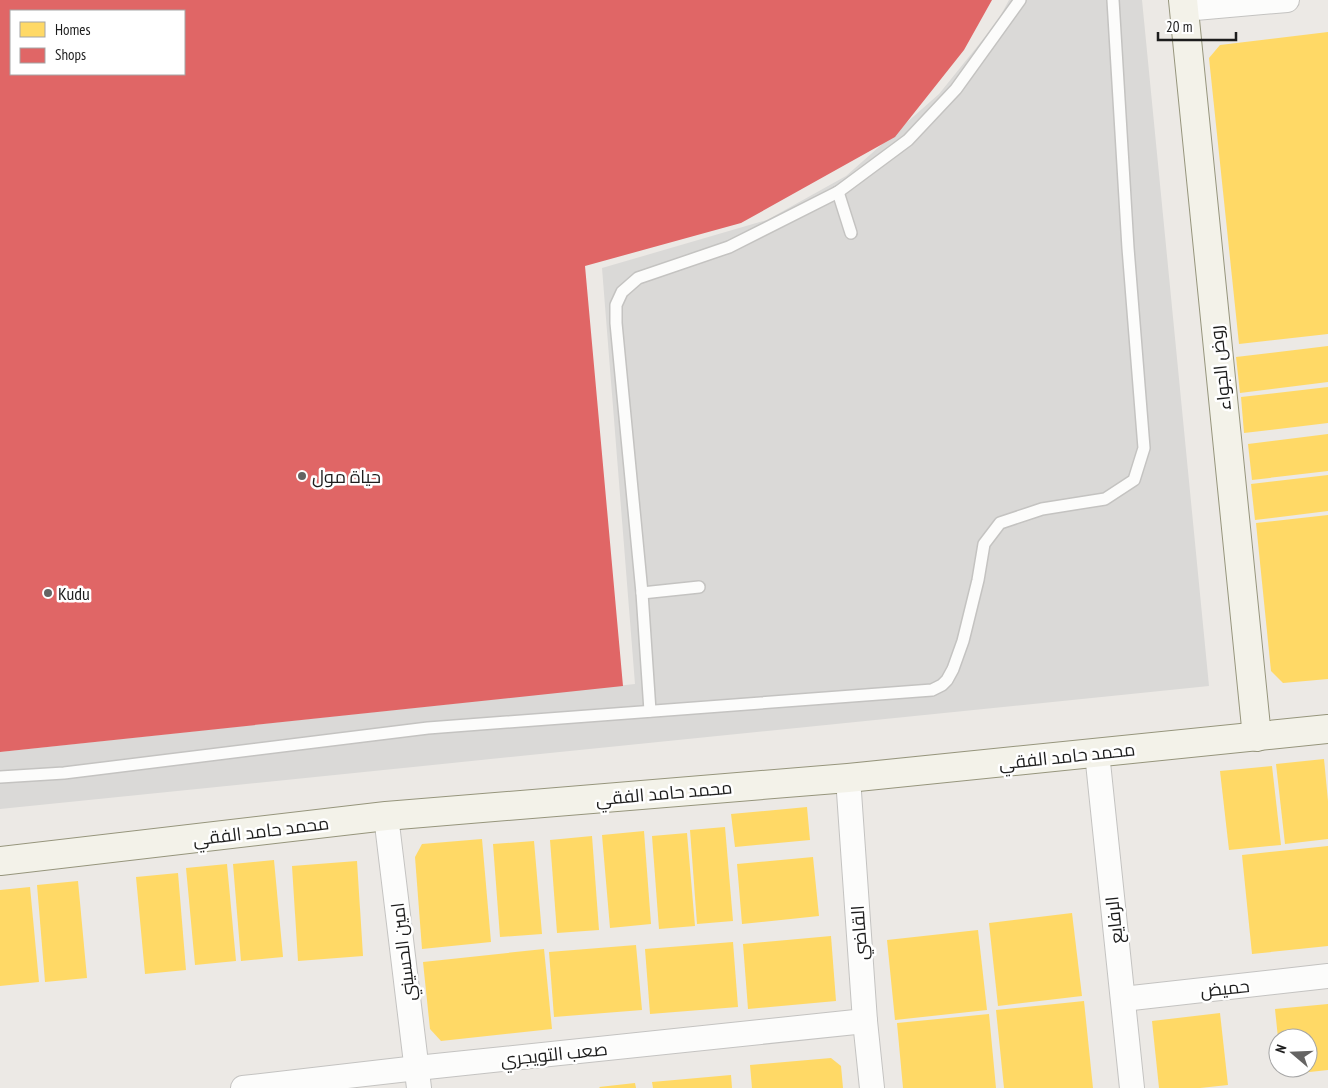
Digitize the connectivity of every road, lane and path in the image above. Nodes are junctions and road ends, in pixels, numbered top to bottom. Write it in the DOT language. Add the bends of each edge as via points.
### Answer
graph roads {
  1 [pos="1020,0"];
  2 [pos="1113,0"];
  3 [pos="1287,0"];
  4 [pos="1184,4"];
  5 [pos="838,192"];
  6 [pos="851,233"];
  7 [pos="699,586"];
  8 [pos="642,593"];
  9 [pos="650,711"];
  10 [pos="1328,729"];
  11 [pos="1257,737"];
  12 [pos="1097,753"];
  13 [pos="0,777"];
  14 [pos="848,778"];
  15 [pos="386,816"];
  16 [pos="0,861"];
  17 [pos="1328,976"];
  18 [pos="1122,999"];
  19 [pos="865,1021"];
  20 [pos="418,1078"];
  21 [pos="243,1088"];
  22 [pos="872,1088"];
  23 [pos="1132,1088"];
  1 -- 5 [label="lane" via="956,89 908,140"];
  2 -- 9 [label="lane" via="1144,448 1134,480 1105,499 1042,509 1000,523 984,544 963,641 953,669 947,680 932,690"];
  3 -- 4 [label="street"];
  4 -- 11 [label="street, روض الجواء"];
  5 -- 6 [label="lane"];
  5 -- 8 [label="lane" via="729,247 638,278 622,292 616,304"];
  7 -- 8 [label="lane"];
  8 -- 9 [label="lane"];
  9 -- 13 [label="lane" via="428,728 64,773"];
  10 -- 11 [label="street, محمد حامد الفقي"];
  11 -- 12 [label="street, محمد حامد الفقي"];
  12 -- 14 [label="street, محمد حامد الفقي"];
  12 -- 18 [label="street, الرفايع"];
  14 -- 15 [label="street, محمد حامد الفقي"];
  14 -- 19 [label="street, القاضي"];
  15 -- 16 [label="street, محمد حامد الفقي"];
  15 -- 20 [label="street, امين الحسيني"];
  17 -- 18 [label="street, حميض"];
  18 -- 23 [label="street, الرفايع"];
  19 -- 20 [label="street, صعب التويجري"];
  19 -- 22 [label="street, القاضي"];
  20 -- 21 [label="street, صعب التويجري"];
}
